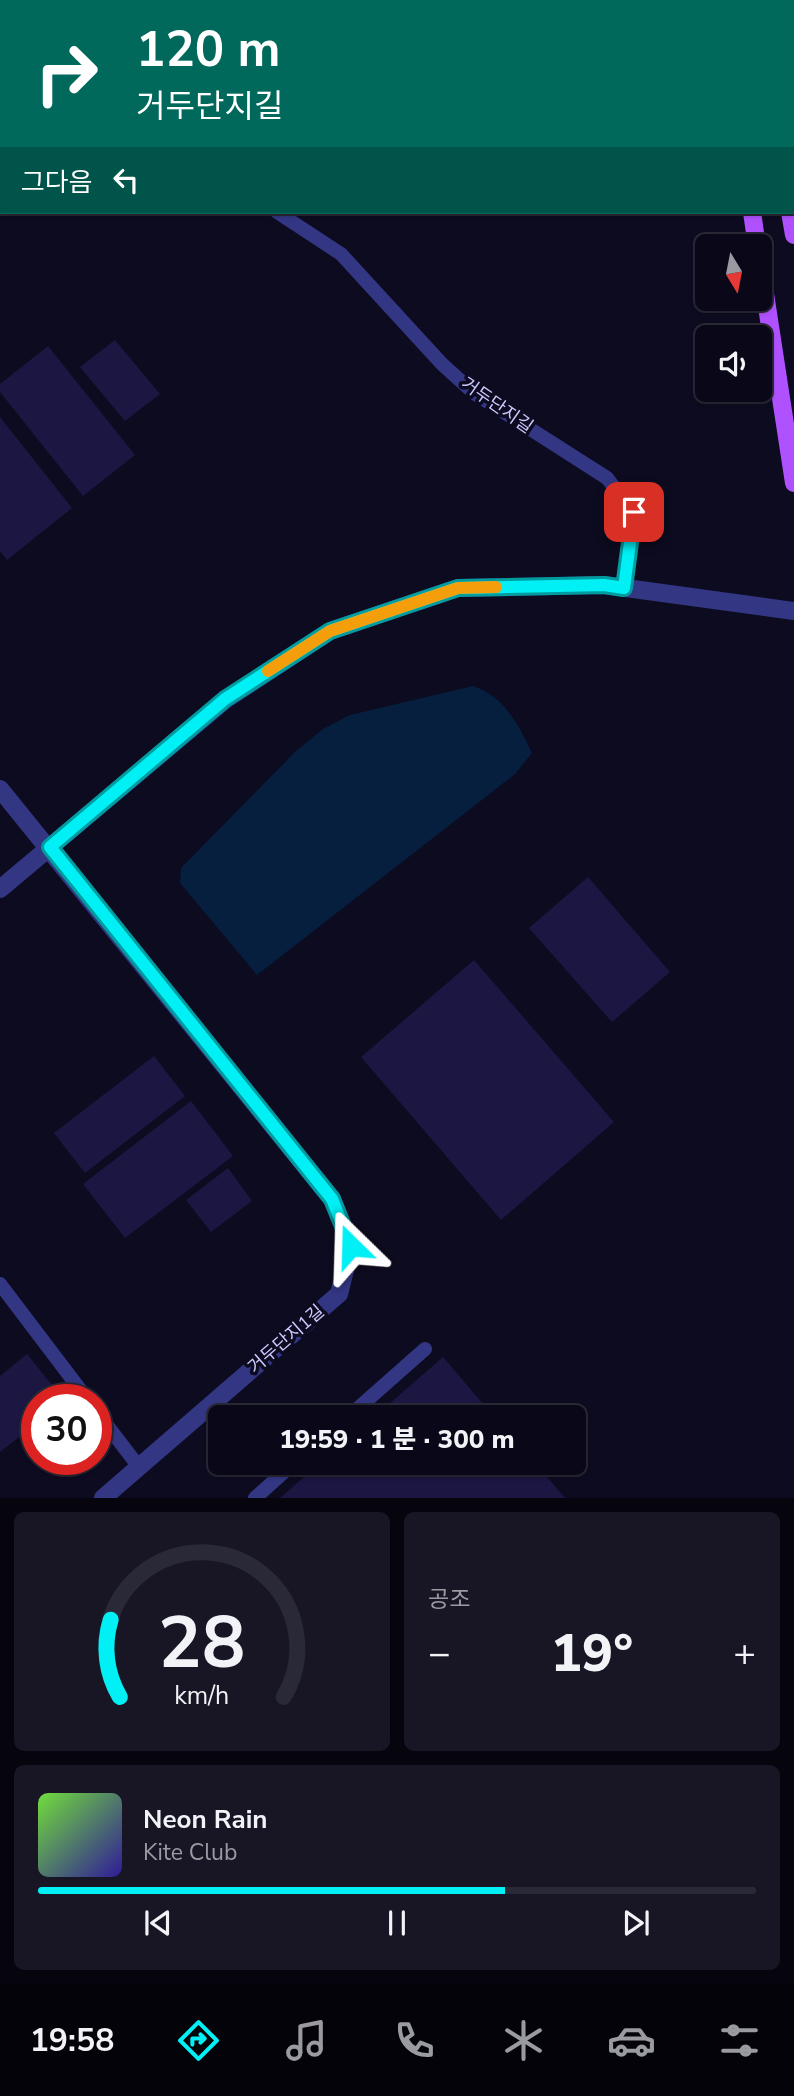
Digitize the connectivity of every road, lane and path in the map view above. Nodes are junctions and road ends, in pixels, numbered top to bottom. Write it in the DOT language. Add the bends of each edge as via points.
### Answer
graph roads {
  1 [pos="280,214"];
  2 [pos="752,214"];
  3 [pos="790,214"];
  4 [pos="755,234"];
  5 [pos="794,234"];
  6 [pos="768,312"];
  7 [pos="794,483"];
  8 [pos="624,588"];
  9 [pos="794,611"];
  10 [pos="0,789"];
  11 [pos="50,847"];
  12 [pos="0,889"];
  13 [pos="0,1284"];
  14 [pos="425,1349"];
  15 [pos="76,1384"];
  16 [pos="361,1405"];
  17 [pos="112,1432"];
  18 [pos="139,1467"];
  19 [pos="280,1475"];
  20 [pos="103,1497"];
  21 [pos="255,1497"];
  1 -- 8 [label="lane, 거두단지길" via="341,254 474,393 607,478 634,512"];
  2 -- 4 [label="main road"];
  3 -- 5 [label="main road"];
  6 -- 7 [label="main road"];
  8 -- 9 [label="street"];
  8 -- 11 [label="street" via="458,588 330,631 225,699"];
  10 -- 11 [label="street, 거두단지1길"];
  11 -- 12 [label="street"];
  11 -- 18 [label="street, 거두단지1길" via="332,1199 351,1246 339,1294"];
  13 -- 15 [label="lane"];
  14 -- 16 [label="lane"];
  17 -- 18 [label="lane"];
  18 -- 20 [label="street, 거두단지1길"];
  19 -- 21 [label="lane"];
}
